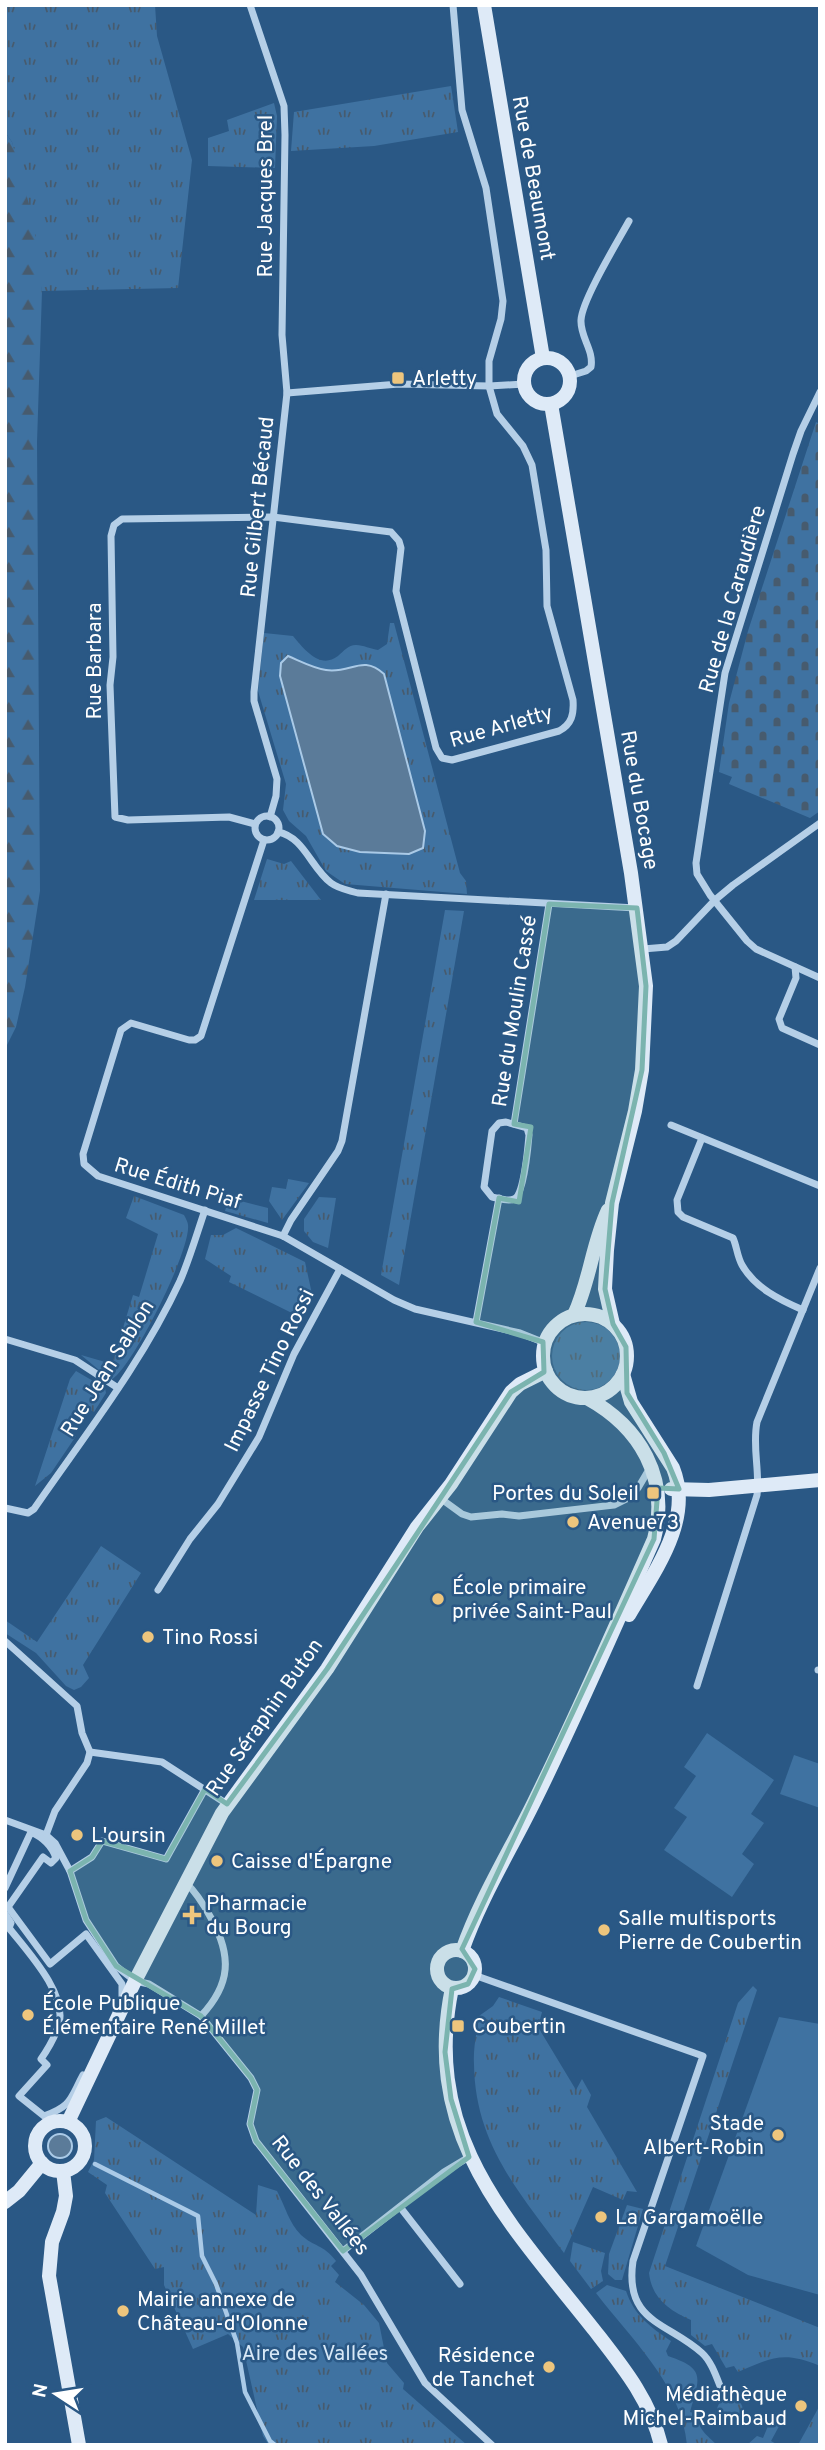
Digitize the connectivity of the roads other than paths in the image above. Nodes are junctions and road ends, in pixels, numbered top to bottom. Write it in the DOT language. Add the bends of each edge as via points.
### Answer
graph roads {
  1 [pos="250,5"];
  2 [pos="453,5"];
  3 [pos="484,5"];
  4 [pos="629,221"];
  5 [pos="543,358"];
  6 [pos="570,376"];
  7 [pos="524,384"];
  8 [pos="489,386"];
  9 [pos="820,392"];
  10 [pos="287,393"];
  11 [pos="551,404"];
  12 [pos="273,517"];
  13 [pos="270,817"];
  14 [pos="820,823"];
  15 [pos="255,824"];
  16 [pos="278,832"];
  17 [pos="264,840"];
  18 [pos="386,894"];
  19 [pos="715,900"];
  20 [pos="549,904"];
  21 [pos="637,908"];
  22 [pos="643,949"];
  23 [pos="795,967"];
  24 [pos="820,978"];
  25 [pos="820,1045"];
  26 [pos="514,1124"];
  27 [pos="671,1125"];
  28 [pos="702,1138"];
  29 [pos="820,1186"];
  30 [pos="499,1198"];
  31 [pos="612,1203"];
  32 [pos="205,1210"];
  33 [pos="283,1236"];
  34 [pos="820,1268"];
  35 [pos="340,1269"];
  36 [pos="803,1310"];
  37 [pos="574,1315"];
  38 [pos="476,1322"];
  39 [pos="613,1324"];
  40 [pos="5,1339"];
  41 [pos="545,1343"];
  42 [pos="546,1371"];
  43 [pos="623,1374"];
  44 [pos="118,1388"];
  45 [pos="587,1398"];
  46 [pos="651,1465"];
  47 [pos="820,1480"];
  48 [pos="758,1486"];
  49 [pos="658,1489"];
  50 [pos="679,1489"];
  51 [pos="440,1497"];
  52 [pos="5,1508"];
  53 [pos="158,1590"];
  54 [pos="5,1641"];
  55 [pos="598,1667"];
  56 [pos="697,1686"];
  57 [pos="90,1752"];
  58 [pos="205,1789"];
  59 [pos="227,1804"];
  60 [pos="5,1820"];
  61 [pos="47,1835"];
  62 [pos="70,1871"];
  63 [pos="186,1883"];
  64 [pos="5,1888"];
  65 [pos="5,1914"];
  66 [pos="461,1951"];
  67 [pos="474,1975"];
  68 [pos="135,1981"];
  69 [pos="453,1988"];
  70 [pos="201,2016"];
  71 [pos="68,2122"];
  72 [pos="469,2157"];
  73 [pos="42,2163"];
  74 [pos="62,2171"];
  75 [pos="5,2202"];
  76 [pos="400,2207"];
  77 [pos="343,2251"];
  78 [pos="460,2284"];
  79 [pos="722,2391"];
  80 [pos="79,2445"];
  81 [pos="492,2445"];
  82 [pos="661,2445"];
  1 -- 10 [label="street, Rue Jacques Brel" via="284,106 282,335"];
  2 -- 8 [label="street" via="462,110 486,188 503,301 489,361"];
  3 -- 5 [label="main road, Rue de Beaumont"];
  4 -- 6 [label="street" via="581,316 591,367"];
  5 -- 6 [label="main road" via="557,360"];
  5 -- 7 [label="main road" via="527,370"];
  6 -- 11 [label="main road" via="564,397"];
  7 -- 8 [label="street, Rue Gilbert Bécaud"];
  7 -- 11 [label="main road" via="536,402"];
  8 -- 10 [label="street, Rue Gilbert Bécaud" via="399,384"];
  8 -- 12 [label="street, Rue Arletty" via="497,414 532,465 546,550 547,606 573,700 573,716 565,728 452,760 442,758 396,591 400,541 385,529"];
  9 -- 19 [label="street, Rue de la Caraudière" via="793,454 730,651 721,694 696,863 697,874"];
  10 -- 12 [label="street, Rue Gilbert Bécaud"];
  11 -- 21 [label="main road, Rue du Bocage"];
  12 -- 13 [label="street, Rue Gilbert Bécaud" via="254,692 277,779"];
  12 -- 15 [label="street, Rue Barbara" via="122,519 111,536 115,817 229,817"];
  13 -- 15 [label="street"];
  13 -- 16 [label="street"];
  14 -- 19 [label="street"];
  15 -- 17 [label="street" via="255,832"];
  16 -- 17 [label="street"];
  16 -- 18 [label="street" via="295,840 333,884 358,893"];
  17 -- 32 [label="street, Rue Édith Piaf" via="201,1036 189,1040 131,1023 121,1030 83,1154 84,1164 98,1176"];
  18 -- 20 [label="street"];
  18 -- 33 [label="street" via="342,1141"];
  19 -- 22 [label="street" via="676,941 667,947"];
  19 -- 23 [label="street, Rue de la Caraudière" via="756,949"];
  20 -- 21 [label="street"];
  20 -- 26 [label="street, Rue du Moulin Cassé"];
  21 -- 22 [label="main road, Rue du Bocage"];
  22 -- 31 [label="main road, Rue du Bocage" via="642,1070"];
  23 -- 24 [label="street, Rue de la Caraudière"];
  23 -- 25 [label="street" via="796,978 779,1020 782,1028"];
  26 -- 30 [label="street, Rue du Moulin Cassé" via="527,1128 529,1135 520,1191 513,1199"];
  26 -- 30 [label="street, Rue du Moulin Cassé" via="499,1122 492,1131 484,1187"];
  27 -- 28 [label="street"];
  28 -- 29 [label="street"];
  28 -- 36 [label="street" via="677,1200 678,1212 733,1238 743,1266 754,1280 776,1298"];
  30 -- 38 [label="street"];
  31 -- 37 [label="main road, Rue du Bocage"];
  31 -- 39 [label="main road, Rue du Bocage" via="605,1289"];
  32 -- 33 [label="street, Rue Édith Piaf"];
  32 -- 44 [label="street, Rue Jean Sablon" via="181,1279"];
  33 -- 35 [label="street, Rue Édith Piaf"];
  34 -- 36 [label="street"];
  35 -- 38 [label="street, Rue Édith Piaf" via="415,1309"];
  35 -- 53 [label="street, Impasse Tino Rossi" via="294,1354 260,1437"];
  36 -- 48 [label="street" via="757,1422"];
  37 -- 39 [label="main road" via="594,1315"];
  37 -- 41 [label="main road" via="556,1325"];
  38 -- 41 [label="street, Rue Édith Piaf"];
  39 -- 43 [label="main road" via="626,1347"];
  40 -- 44 [label="street" via="75,1360"];
  41 -- 42 [label="main road"];
  42 -- 45 [label="main road" via="562,1391"];
  42 -- 51 [label="main road, Rue Séraphin Buton" via="511,1392"];
  43 -- 45 [label="main road" via="608,1391"];
  43 -- 50 [label="main road" via="631,1402 664,1453"];
  44 -- 52 [label="street, Rue Jean Sablon" via="34,1509 27,1513"];
  45 -- 46 [label="main road" via="619,1420"];
  46 -- 49 [label="main road"];
  46 -- 51 [label="street" via="630,1497 614,1505 480,1517 462,1514"];
  47 -- 48 [label="main road"];
  48 -- 50 [label="main road"];
  48 -- 56 [label="street"];
  49 -- 50 [label="main road"];
  49 -- 55 [label="main road" via="653,1539"];
  50 -- 55 [label="main road" via="679,1511 668,1543"];
  51 -- 59 [label="main road, Rue Séraphin Buton" via="327,1669"];
  54 -- 57 [label="street" via="77,1706"];
  55 -- 66 [label="main road"];
  57 -- 58 [label="street" via="162,1762"];
  57 -- 61 [label="street" via="55,1811"];
  58 -- 59 [label="street"];
  58 -- 62 [label="street" via="166,1859 102,1841 92,1857"];
  59 -- 63 [label="main road, Rue Séraphin Buton"];
  60 -- 61 [label="street"];
  61 -- 62 [label="street"];
  62 -- 68 [label="street" via="86,1920 116,1966"];
  63 -- 68 [label="main road, Rue Séraphin Buton"];
  63 -- 70 [label="street" via="220,1934 227,1960 222,1987"];
  64 -- 65 [label="street" via="31,1832 37,1835 56,1858 51,1863 43,1857 8,1907 50,1964 86,1934 124,1992 68,2105 44,2116 19,2096 47,2065 41,2059 59,2023 58,2003 42,1970 9,1928"];
  66 -- 67 [label="main road" via="474,1963"];
  66 -- 69 [label="main road" via="445,1954 438,1964 442,1981"];
  67 -- 69 [label="main road" via="468,1984"];
  67 -- 79 [label="street" via="703,2056 630,2282 647,2315 705,2355"];
  68 -- 70 [label="street, Rue des Vallées" via="149,1984"];
  68 -- 71 [label="main road, Rue Séraphin Buton"];
  69 -- 72 [label="main road" via="446,2029 448,2080"];
  70 -- 77 [label="street, Rue des Vallées" via="255,2084 250,2124 256,2141"];
  71 -- 73 [label="main road" via="52,2122 39,2133 35,2148"];
  71 -- 74 [label="main road" via="81,2133 85,2149 78,2164"];
  72 -- 76 [label="street"];
  72 -- 82 [label="main road" via="498,2207 632,2380 651,2413"];
  73 -- 74 [label="main road"];
  73 -- 75 [label="main road"];
  74 -- 80 [label="main road" via="66,2196 52,2242 49,2276"];
  76 -- 77 [label="street"];
  76 -- 78 [label="street"];
  77 -- 81 [label="street, Rue des Vallées" via="425,2383"];
}
